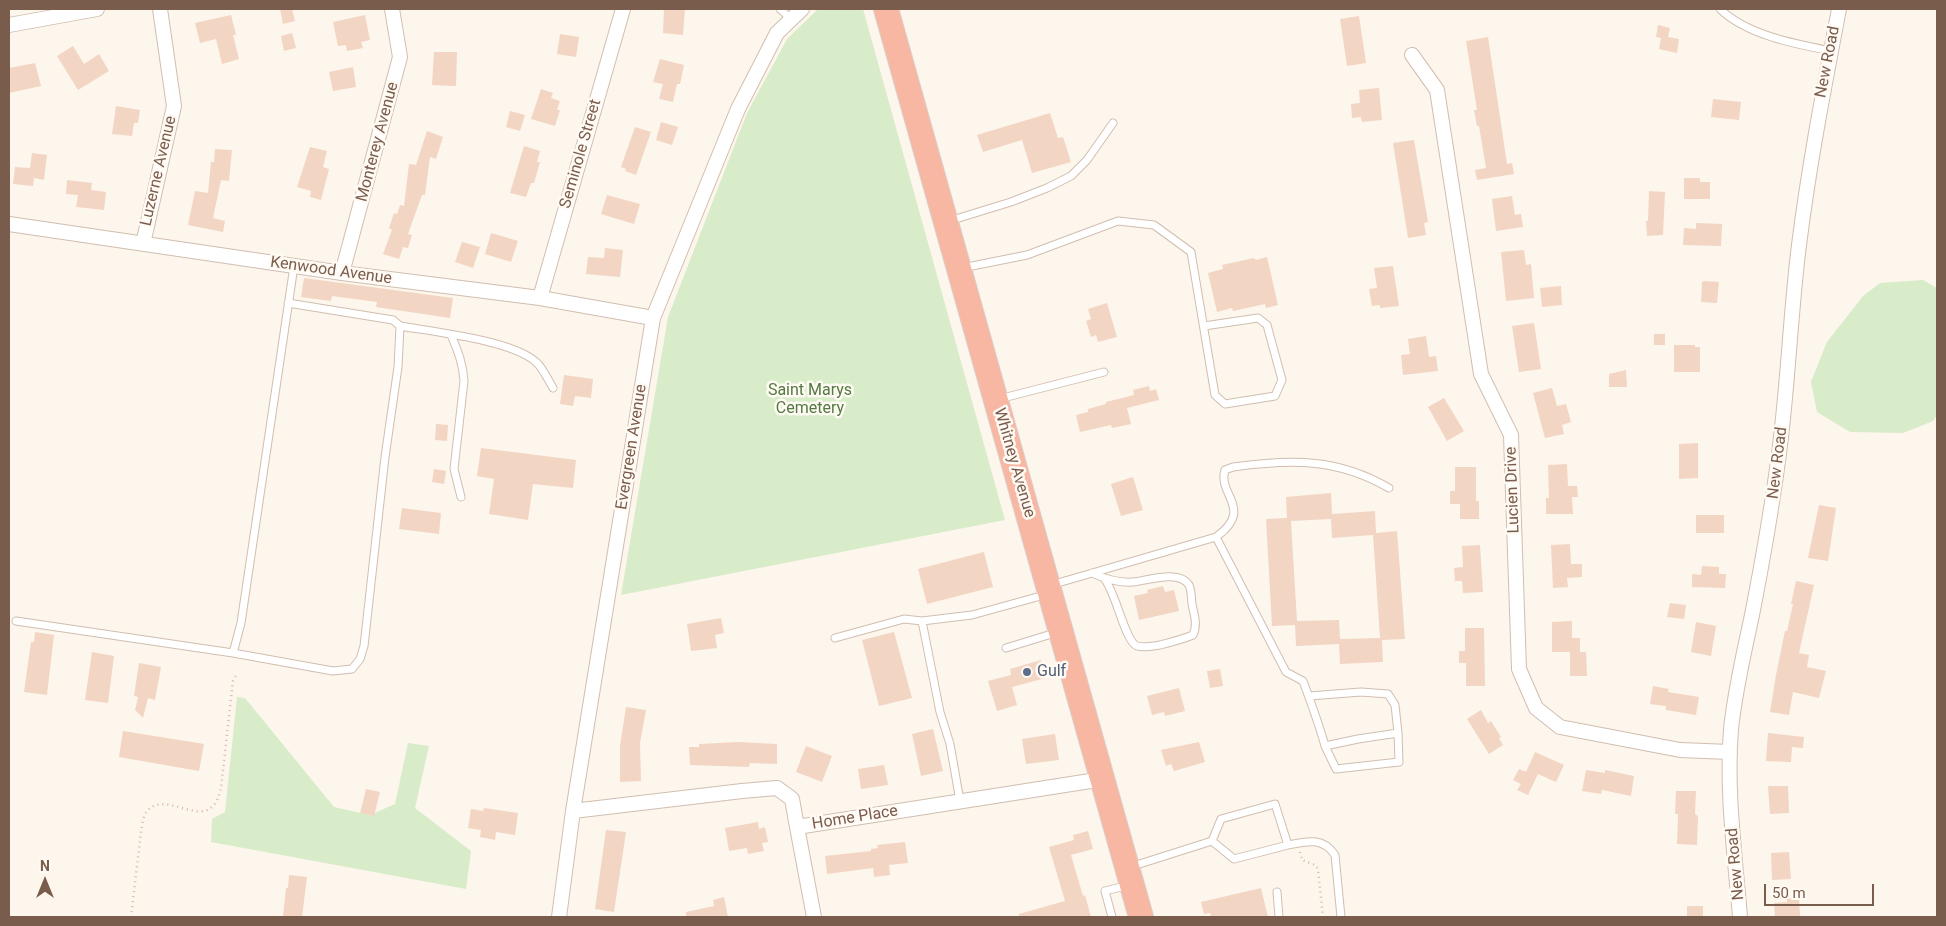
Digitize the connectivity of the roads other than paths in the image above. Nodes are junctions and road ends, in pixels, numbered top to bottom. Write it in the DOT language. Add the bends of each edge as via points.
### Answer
graph roads {
  1 [pos="90,9"];
  2 [pos="160,9"];
  3 [pos="392,9"];
  4 [pos="623,9"];
  5 [pos="780,9"];
  6 [pos="802,9"];
  7 [pos="886,9"];
  8 [pos="1720,9"];
  9 [pos="1839,9"];
  10 [pos="791,19"];
  11 [pos="9,25"];
  12 [pos="1831,51"];
  13 [pos="1412,55"];
  14 [pos="1113,123"];
  15 [pos="946,222"];
  16 [pos="9,224"];
  17 [pos="143,244"];
  18 [pos="294,266"];
  19 [pos="959,269"];
  20 [pos="342,273"];
  21 [pos="540,298"];
  22 [pos="288,303"];
  23 [pos="653,318"];
  24 [pos="400,326"];
  25 [pos="1204,326"];
  26 [pos="451,335"];
  27 [pos="1104,372"];
  28 [pos="553,388"];
  29 [pos="996,399"];
  30 [pos="1390,488"];
  31 [pos="461,497"];
  32 [pos="1216,537"];
  33 [pos="1092,573"];
  34 [pos="1104,578"];
  35 [pos="1049,589"];
  36 [pos="16,621"];
  37 [pos="922,621"];
  38 [pos="1061,631"];
  39 [pos="835,638"];
  40 [pos="1006,648"];
  41 [pos="233,653"];
  42 [pos="1309,696"];
  43 [pos="1398,732"];
  44 [pos="1325,746"];
  45 [pos="1730,752"];
  46 [pos="1103,779"];
  47 [pos="960,801"];
  48 [pos="572,811"];
  49 [pos="797,827"];
  50 [pos="1212,841"];
  51 [pos="1288,845"];
  52 [pos="1130,876"];
  53 [pos="1278,892"];
  54 [pos="559,917"];
  55 [pos="814,917"];
  56 [pos="1112,917"];
  57 [pos="1141,917"];
  58 [pos="1279,917"];
  59 [pos="1341,917"];
  60 [pos="1740,917"];
  1 -- 11 [label="street"];
  2 -- 17 [label="street, Luzerne Avenue" via="174,106"];
  3 -- 20 [label="street, Monterey Avenue" via="400,57"];
  4 -- 21 [label="street, Seminole Street"];
  5 -- 10 [label="lane"];
  6 -- 10 [label="street, Evergreen Avenue"];
  7 -- 15 [label="highway, Whitney Avenue"];
  8 -- 12 [label="lane" via="1746,28"];
  9 -- 12 [label="street, New Road"];
  10 -- 23 [label="street, Evergreen Avenue" via="777,33 738,109"];
  12 -- 45 [label="street, New Road" via="1805,198 1773,504 1734,705"];
  13 -- 45 [label="street, Lucien Drive" via="1437,90 1481,374 1511,435 1520,669 1536,708 1560,727 1680,750"];
  14 -- 15 [label="lane" via="1087,160 1071,176 1011,202"];
  15 -- 19 [label="highway, Whitney Avenue"];
  16 -- 17 [label="street, Kenwood Avenue"];
  17 -- 18 [label="street, Kenwood Avenue"];
  18 -- 20 [label="street, Kenwood Avenue"];
  18 -- 22 [label="lane"];
  19 -- 25 [label="lane" via="1027,255 1118,221 1154,224 1191,252"];
  19 -- 29 [label="highway, Whitney Avenue"];
  20 -- 21 [label="street, Kenwood Avenue"];
  21 -- 23 [label="street, Kenwood Avenue"];
  22 -- 24 [label="lane" via="393,320"];
  22 -- 41 [label="lane" via="241,623"];
  23 -- 48 [label="street, Evergreen Avenue"];
  24 -- 26 [label="lane"];
  24 -- 41 [label="lane" via="398,367 360,658 352,669 333,672"];
  25 -- 25 [label="lane" via="1215,395 1225,404 1276,396 1282,380 1267,325 1258,318"];
  26 -- 28 [label="lane" via="502,344 521,352 537,362"];
  26 -- 31 [label="lane" via="461,357 464,381 454,469"];
  27 -- 29 [label="lane"];
  29 -- 35 [label="highway, Whitney Avenue"];
  30 -- 32 [label="lane" via="1353,470 1320,463 1233,467 1225,470 1223,476 1234,509 1232,522"];
  32 -- 33 [label="lane"];
  32 -- 42 [label="lane" via="1286,672 1303,681"];
  33 -- 34 [label="lane"];
  33 -- 35 [label="lane"];
  34 -- 34 [label="lane" via="1115,596 1128,635 1137,646 1151,647 1194,635 1196,628 1191,594 1184,580 1172,577 1134,582"];
  35 -- 37 [label="lane" via="972,615"];
  35 -- 38 [label="highway, Whitney Avenue"];
  36 -- 41 [label="lane"];
  37 -- 39 [label="lane" via="904,619"];
  37 -- 47 [label="lane"];
  38 -- 40 [label="lane"];
  38 -- 46 [label="highway, Whitney Avenue"];
  42 -- 43 [label="lane" via="1361,692 1388,694 1395,705"];
  42 -- 44 [label="lane"];
  43 -- 44 [label="lane"];
  43 -- 44 [label="lane" via="1399,762 1336,769"];
  45 -- 60 [label="street, New Road"];
  46 -- 47 [label="street, Home Place"];
  46 -- 52 [label="highway, Whitney Avenue"];
  47 -- 49 [label="street, Home Place"];
  48 -- 49 [label="street, Home Place" via="777,788 792,799"];
  48 -- 54 [label="street, Evergreen Avenue"];
  49 -- 55 [label="street"];
  50 -- 51 [label="lane" via="1234,859"];
  50 -- 51 [label="lane" via="1221,819 1276,804"];
  50 -- 52 [label="lane"];
  51 -- 59 [label="lane" via="1316,841 1330,847 1335,855"];
  52 -- 56 [label="lane" via="1105,891"];
  52 -- 57 [label="highway, Whitney Avenue"];
  53 -- 58 [label="lane"];
}
